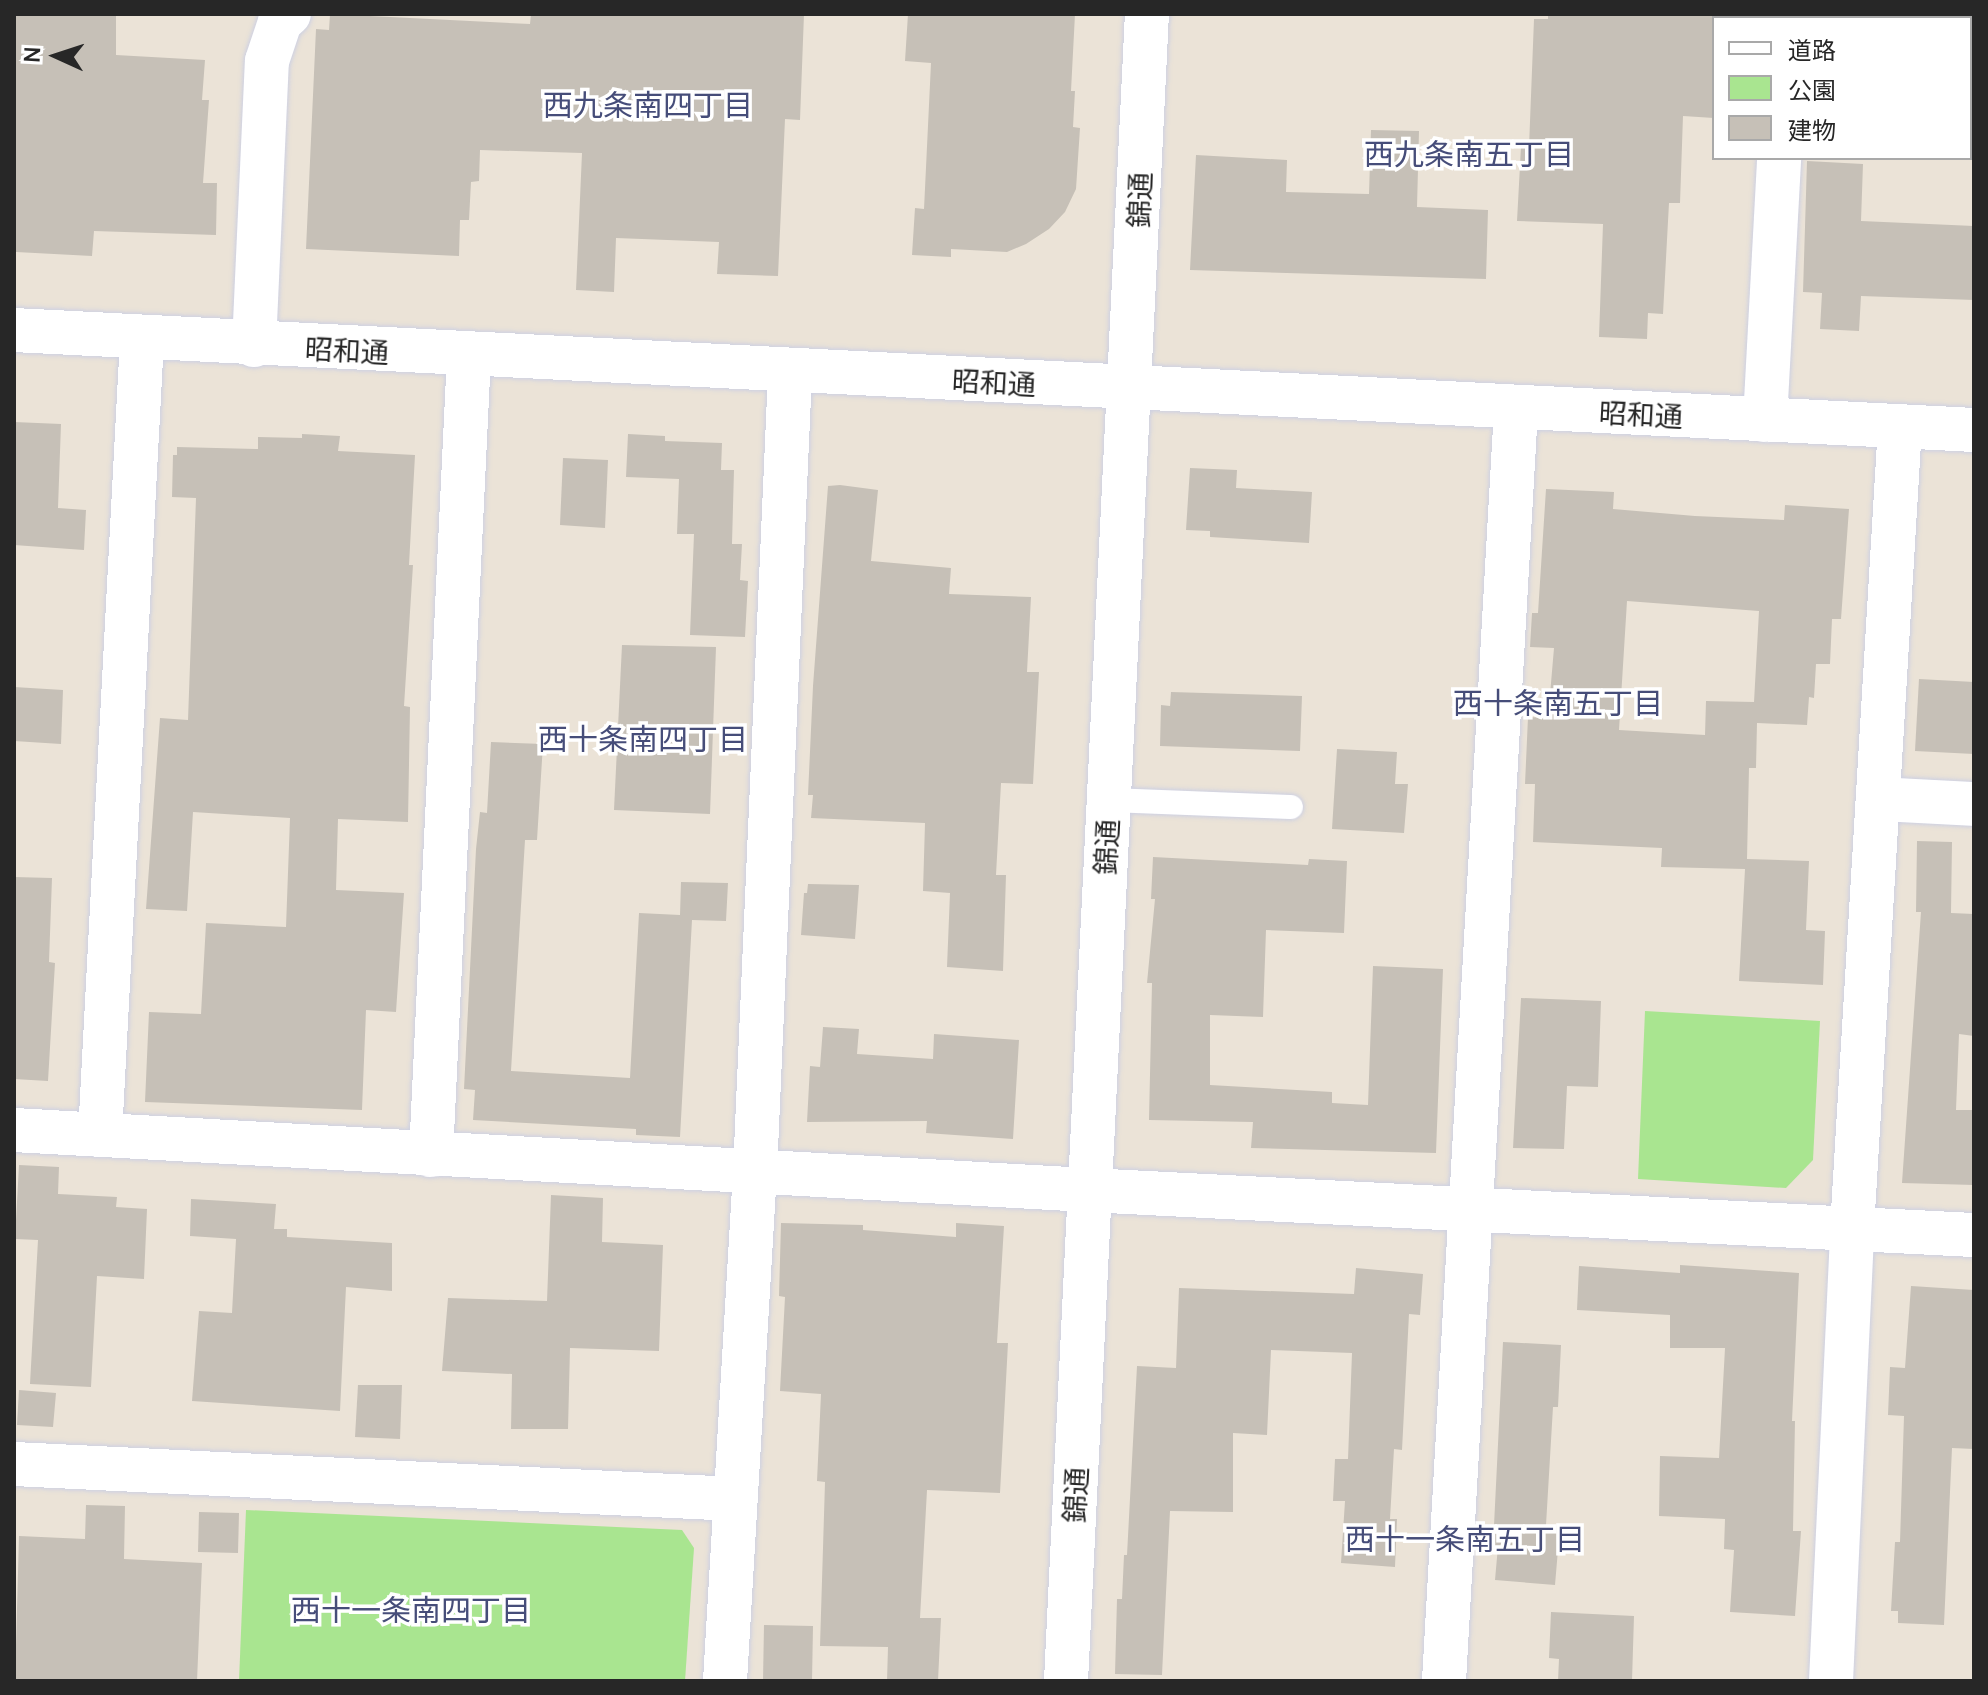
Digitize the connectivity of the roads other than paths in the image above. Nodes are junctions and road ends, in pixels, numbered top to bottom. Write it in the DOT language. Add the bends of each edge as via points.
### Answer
graph roads {
  1 [pos="289,14"];
  2 [pos="1147,14"];
  3 [pos="1779,160"];
  4 [pos="14,330"];
  5 [pos="142,339"];
  6 [pos="254,345"];
  7 [pos="469,356"];
  8 [pos="790,372"];
  9 [pos="1130,388"];
  10 [pos="1516,408"];
  11 [pos="1765,420"];
  12 [pos="1900,426"];
  13 [pos="1974,430"];
  14 [pos="1879,799"];
  15 [pos="1109,800"];
  16 [pos="1974,804"];
  17 [pos="1291,807"];
  18 [pos="14,1130"];
  19 [pos="100,1135"];
  20 [pos="431,1155"];
  21 [pos="755,1172"];
  22 [pos="1088,1190"];
  23 [pos="1472,1210"];
  24 [pos="1852,1229"];
  25 [pos="1974,1235"];
  26 [pos="14,1464"];
  27 [pos="734,1499"];
  28 [pos="725,1681"];
  29 [pos="1066,1681"];
  30 [pos="1444,1681"];
  31 [pos="1831,1681"];
  1 -- 6 [label="street" via="280,22 267,61"];
  2 -- 9 [label="street, 錦通"];
  3 -- 11 [label="street"];
  4 -- 5 [label="street, 昭和通"];
  5 -- 6 [label="street, 昭和通"];
  5 -- 19 [label="street"];
  6 -- 7 [label="street, 昭和通"];
  7 -- 8 [label="street, 昭和通"];
  7 -- 20 [label="street"];
  8 -- 9 [label="street, 昭和通"];
  8 -- 21 [label="street"];
  9 -- 10 [label="street, 昭和通"];
  9 -- 15 [label="street, 錦通"];
  10 -- 11 [label="street, 昭和通"];
  10 -- 23 [label="street"];
  11 -- 12 [label="street, 昭和通"];
  12 -- 13 [label="street, 昭和通"];
  12 -- 14 [label="street"];
  14 -- 16 [label="street"];
  14 -- 24 [label="street"];
  15 -- 17 [label="lane"];
  15 -- 22 [label="street, 錦通"];
  18 -- 19 [label="street"];
  19 -- 20 [label="street"];
  20 -- 21 [label="street"];
  21 -- 22 [label="street"];
  21 -- 27 [label="street"];
  22 -- 23 [label="street"];
  22 -- 29 [label="street, 錦通"];
  23 -- 24 [label="street"];
  23 -- 30 [label="street"];
  24 -- 25 [label="street"];
  24 -- 31 [label="street"];
  26 -- 27 [label="street"];
  27 -- 28 [label="street"];
}
